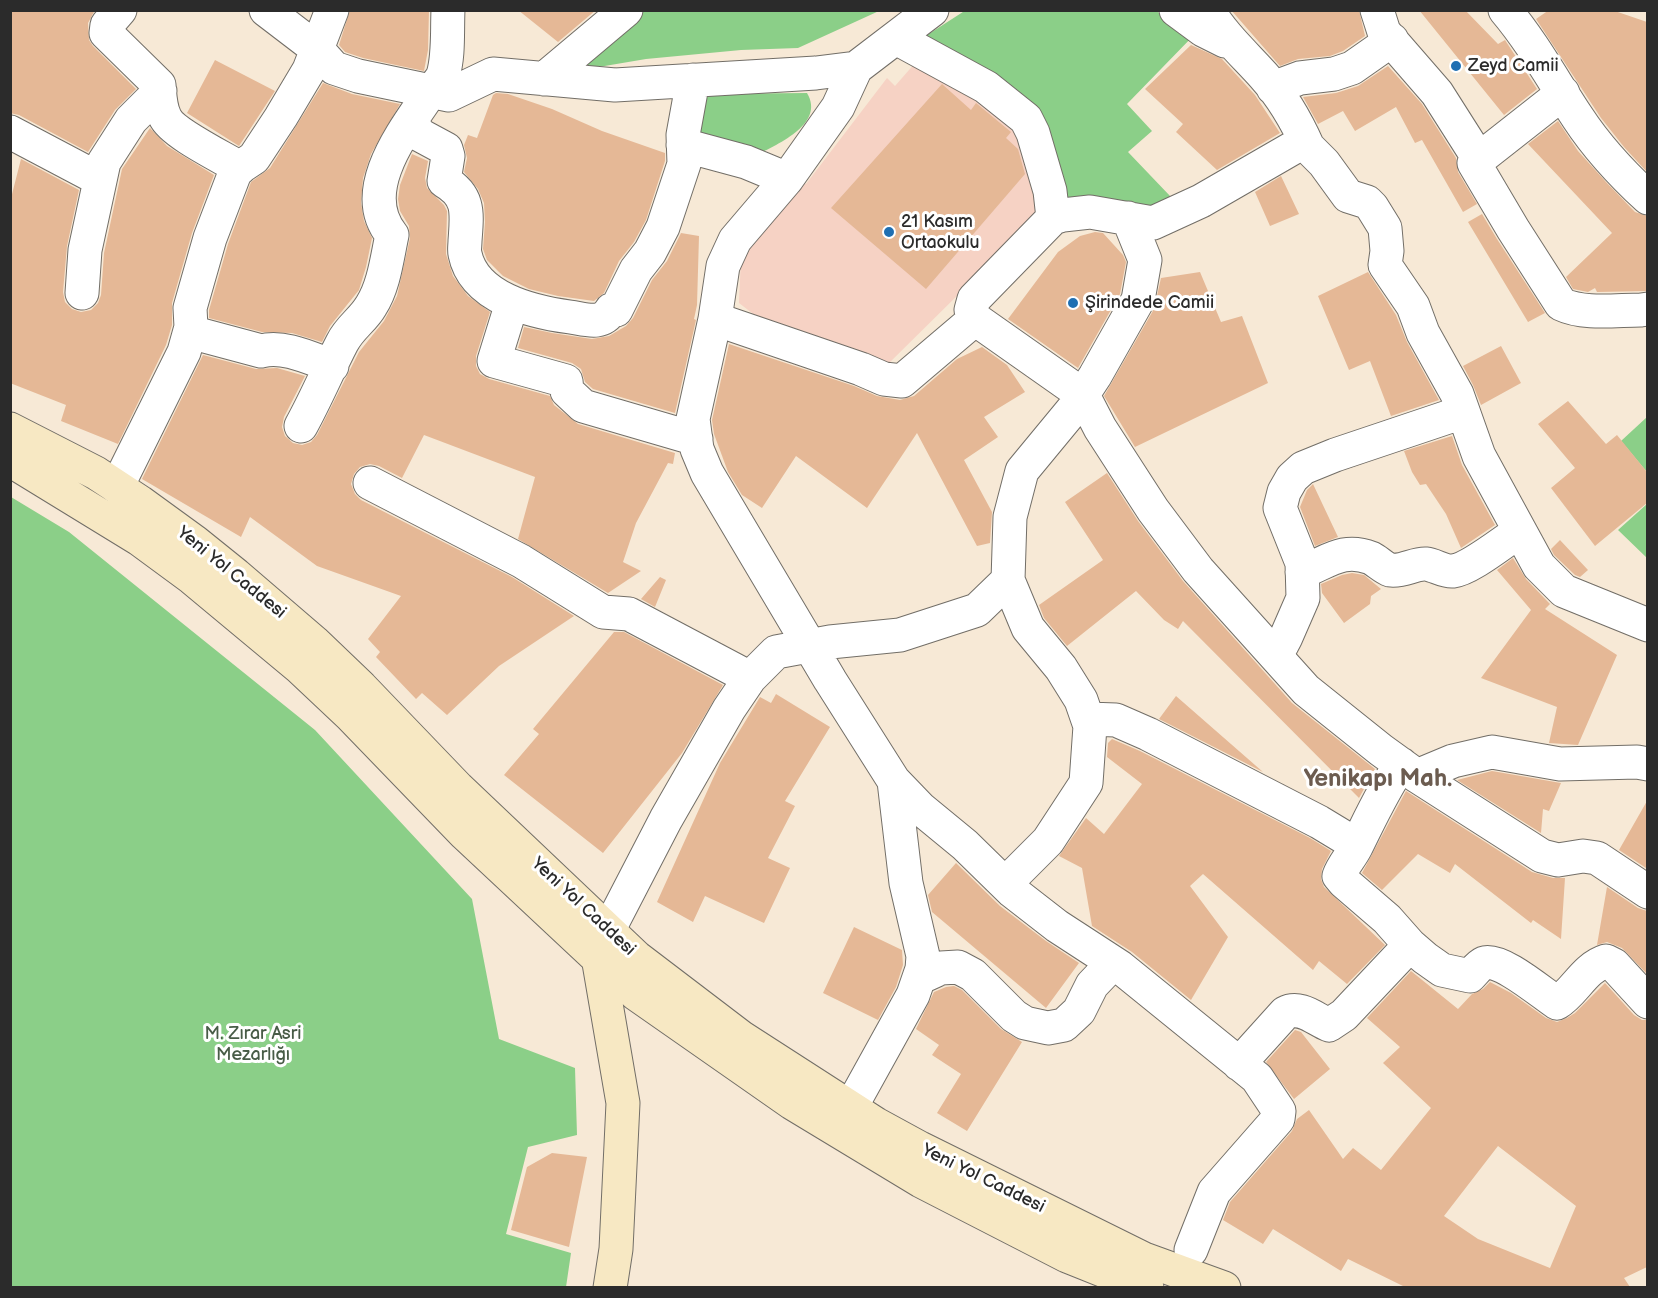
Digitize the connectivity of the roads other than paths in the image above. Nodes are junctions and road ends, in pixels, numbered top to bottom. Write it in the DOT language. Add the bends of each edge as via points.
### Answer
graph roads {
  1 [pos="120,10"];
  2 [pos="266,10"];
  3 [pos="332,10"];
  4 [pos="448,10"];
  5 [pos="626,10"];
  6 [pos="932,10"];
  7 [pos="1176,10"];
  8 [pos="1208,10"];
  9 [pos="1377,10"];
  10 [pos="1515,15"];
  11 [pos="896,38"];
  12 [pos="1392,40"];
  13 [pos="1233,45"];
  14 [pos="317,49"];
  15 [pos="856,68"];
  16 [pos="544,79"];
  17 [pos="693,80"];
  18 [pos="1273,88"];
  19 [pos="160,91"];
  20 [pos="430,92"];
  21 [pos="1563,93"];
  22 [pos="411,122"];
  23 [pos="10,132"];
  24 [pos="683,145"];
  25 [pos="1308,147"];
  26 [pos="1474,163"];
  27 [pos="240,168"];
  28 [pos="99,179"];
  29 [pos="787,179"];
  30 [pos="1647,198"];
  31 [pos="1053,218"];
  32 [pos="1128,218"];
  33 [pos="82,293"];
  34 [pos="512,303"];
  35 [pos="1647,309"];
  36 [pos="715,319"];
  37 [pos="975,319"];
  38 [pos="190,332"];
  39 [pos="332,366"];
  40 [pos="1083,394"];
  41 [pos="1463,412"];
  42 [pos="301,426"];
  43 [pos="10,429"];
  44 [pos="696,439"];
  45 [pos="10,460"];
  46 [pos="370,483"];
  47 [pos="117,487"];
  48 [pos="1520,531"];
  49 [pos="1302,572"];
  50 [pos="1008,580"];
  51 [pos="1647,625"];
  52 [pos="811,646"];
  53 [pos="1276,656"];
  54 [pos="750,678"];
  55 [pos="1088,719"];
  56 [pos="1647,764"];
  57 [pos="1409,770"];
  58 [pos="894,781"];
  59 [pos="1357,845"];
  60 [pos="1009,888"];
  61 [pos="1647,892"];
  62 [pos="603,944"];
  63 [pos="1410,945"];
  64 [pos="1113,963"];
  65 [pos="919,978"];
  66 [pos="1647,1002"];
  67 [pos="1239,1064"];
  68 [pos="851,1107"];
  69 [pos="1191,1250"];
  70 [pos="1144,1280"];
  71 [pos="610,1287"];
  72 [pos="1224,1287"];
  1 -- 19 [label="street" via="107,25 106,33 159,84"];
  2 -- 14 [label="street"];
  3 -- 14 [label="street"];
  4 -- 20 [label="street" via="442,76"];
  5 -- 16 [label="street"];
  6 -- 11 [label="street"];
  7 -- 13 [label="street"];
  8 -- 13 [label="street"];
  9 -- 12 [label="street" via="1384,32"];
  10 -- 21 [label="street"];
  11 -- 15 [label="street"];
  11 -- 31 [label="street" via="986,87 1026,118 1050,190"];
  12 -- 18 [label="street" via="1352,68 1300,78"];
  12 -- 26 [label="street" via="1437,93 1477,156"];
  13 -- 18 [label="street"];
  14 -- 20 [label="street" via="334,68"];
  14 -- 27 [label="street" via="309,70 265,142 254,158"];
  15 -- 17 [label="street"];
  15 -- 29 [label="street" via="838,107"];
  16 -- 17 [label="street" via="615,85"];
  16 -- 20 [label="street" via="493,74 448,95"];
  17 -- 24 [label="street"];
  18 -- 25 [label="street"];
  19 -- 27 [label="street" via="166,120 191,140"];
  19 -- 28 [label="street" via="131,120 104,162"];
  20 -- 22 [label="street"];
  21 -- 26 [label="street"];
  21 -- 30 [label="street" via="1599,147"];
  22 -- 34 [label="street" via="420,135 446,149 444,181 462,195 466,207 464,254 474,274 488,289"];
  22 -- 39 [label="street" via="386,162 381,181 379,203 384,225 392,235 383,275 373,304 353,325"];
  23 -- 28 [label="street"];
  24 -- 29 [label="street" via="746,162"];
  24 -- 34 [label="street" via="684,164 663,227 616,310 599,321 543,314"];
  25 -- 32 [label="street" via="1298,145 1201,201 1153,223"];
  25 -- 41 [label="street" via="1348,196 1367,202 1385,228 1385,265 1413,306"];
  26 -- 35 [label="street" via="1561,304 1590,310"];
  27 -- 38 [label="street" via="210,238 190,308"];
  28 -- 33 [label="street" via="85,250"];
  29 -- 36 [label="street" via="735,240 723,266"];
  31 -- 32 [label="street" via="1090,212"];
  31 -- 37 [label="street" via="974,299 971,310"];
  32 -- 40 [label="street" via="1145,260 1138,300"];
  34 -- 44 [label="street" via="494,361 567,381 567,391 583,406"];
  36 -- 37 [label="street" via="884,380 902,381"];
  36 -- 44 [label="street" via="693,419"];
  37 -- 40 [label="street"];
  38 -- 39 [label="street" via="261,351 296,354"];
  38 -- 47 [label="street" via="184,352"];
  39 -- 42 [label="street"];
  40 -- 50 [label="street" via="1022,471 1010,516"];
  40 -- 53 [label="street" via="1100,428 1191,562"];
  41 -- 48 [label="street" via="1479,456"];
  41 -- 49 [label="street" via="1302,468 1284,492 1280,508"];
  43 -- 47 [label="main road, Yeni Yol Caddesi"];
  44 -- 52 [label="street" via="707,473"];
  45 -- 62 [label="main road, Yeni Yol Caddesi" via="139,539 246,622 351,716 465,834"];
  46 -- 54 [label="street" via="521,561 603,612 629,614"];
  47 -- 62 [label="main road, Yeni Yol Caddesi" via="195,542 314,642 458,788"];
  48 -- 49 [label="street" via="1452,571 1425,564 1390,570 1356,553 1339,555"];
  48 -- 51 [label="street" via="1539,566 1564,591"];
  49 -- 53 [label="street" via="1303,598"];
  50 -- 52 [label="street" via="977,610 900,635"];
  50 -- 55 [label="street" via="1029,628 1061,668"];
  52 -- 54 [label="street" via="776,652"];
  52 -- 58 [label="street"];
  53 -- 57 [label="street" via="1306,690"];
  54 -- 62 [label="street" via="666,819"];
  55 -- 59 [label="street" via="1116,720 1148,734"];
  55 -- 60 [label="street" via="1086,783 1048,841"];
  56 -- 57 [label="street" via="1560,764 1492,752"];
  57 -- 59 [label="street" via="1391,779"];
  57 -- 61 [label="street" via="1542,856 1558,860 1597,858"];
  58 -- 60 [label="street"];
  58 -- 65 [label="street" via="906,883 923,956"];
  59 -- 63 [label="street" via="1339,876"];
  60 -- 64 [label="street"];
  62 -- 68 [label="main road, Yeni Yol Caddesi" via="636,957 741,1037"];
  62 -- 70 [label="main road, Yeni Yol Caddesi" via="636,994 792,1103 921,1181 1067,1256"];
  62 -- 71 [label="main road" via="623,1103 616,1249"];
  63 -- 66 [label="street" via="1442,970 1458,974 1470,976 1484,963 1498,964 1557,1003 1589,971 1606,961"];
  63 -- 67 [label="street" via="1344,1015 1329,1025 1292,1010"];
  64 -- 65 [label="street" via="1092,985 1079,1011 1064,1025 1048,1028 1014,1016 973,975 958,967"];
  64 -- 67 [label="street"];
  65 -- 68 [label="street"];
  67 -- 69 [label="street" via="1270,1095 1279,1111 1278,1119 1214,1192"];
  68 -- 70 [label="main road, Yeni Yol Caddesi"];
  70 -- 72 [label="main road, Yeni Yol Caddesi"];
}
